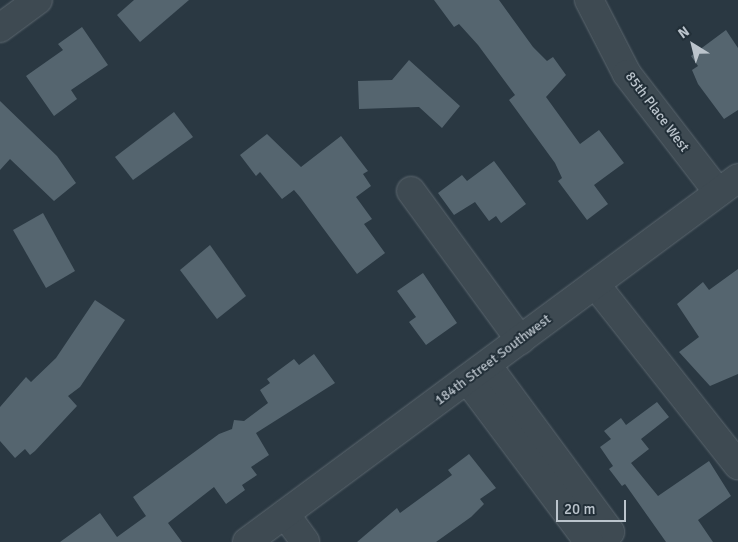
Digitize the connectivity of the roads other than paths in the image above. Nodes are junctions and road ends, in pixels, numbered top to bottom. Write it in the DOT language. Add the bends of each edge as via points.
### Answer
graph roads {
  1 [pos="38,0"];
  2 [pos="590,0"];
  3 [pos="0,28"];
  4 [pos="728,185"];
  5 [pos="411,191"];
  6 [pos="595,284"];
  7 [pos="520,340"];
  8 [pos="477,372"];
  9 [pos="738,465"];
  10 [pos="284,514"];
  11 [pos="247,542"];
  12 [pos="305,542"];
  13 [pos="590,542"];
  14 [pos="599,542"];
  1 -- 3 [label="street"];
  2 -- 4 [label="street, 85th Place West" via="627,74"];
  4 -- 6 [label="street, 184th Street Southwest"];
  5 -- 7 [label="street"];
  6 -- 7 [label="street, 184th Street Southwest"];
  6 -- 9 [label="street"];
  7 -- 8 [label="street, 184th Street Southwest"];
  8 -- 10 [label="street, 184th Street Southwest"];
  8 -- 13 [label="street"];
  8 -- 14 [label="street" via="610,532"];
  10 -- 11 [label="street, 184th Street Southwest"];
  10 -- 12 [label="street"];
}
